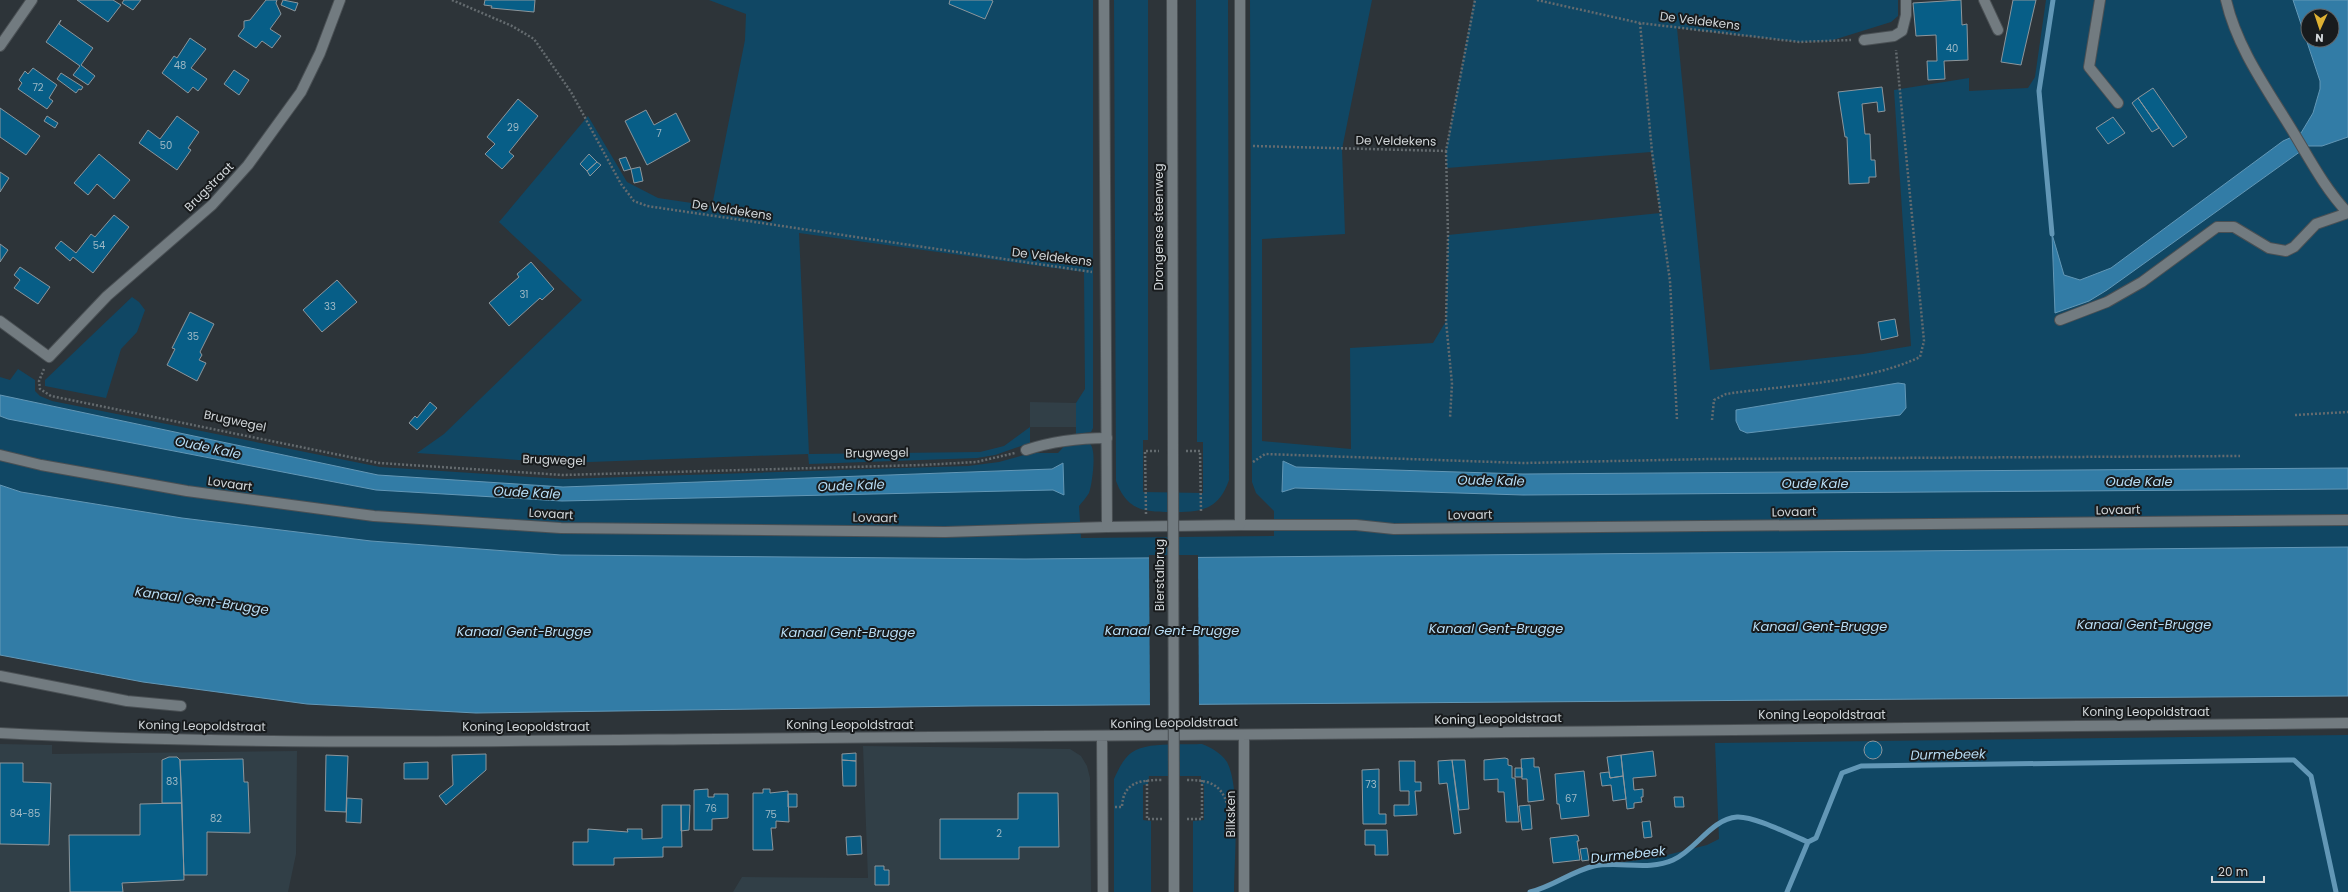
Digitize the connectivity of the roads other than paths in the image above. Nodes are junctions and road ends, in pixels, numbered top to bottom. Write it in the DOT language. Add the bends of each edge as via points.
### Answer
graph roads {
  1 [pos="32,0"];
  2 [pos="340,0"];
  3 [pos="1104,0"];
  4 [pos="1172,0"];
  5 [pos="1240,0"];
  6 [pos="1906,0"];
  7 [pos="1984,0"];
  8 [pos="2100,0"];
  9 [pos="2226,0"];
  10 [pos="1998,30"];
  11 [pos="1864,40"];
  12 [pos="0,46"];
  13 [pos="2118,103"];
  14 [pos="2348,213"];
  15 [pos="2060,320"];
  16 [pos="0,321"];
  17 [pos="1107,438"];
  18 [pos="1026,450"];
  19 [pos="1173,454"];
  20 [pos="0,455"];
  21 [pos="2348,520"];
  22 [pos="1240,525"];
  23 [pos="1107,527"];
  24 [pos="0,676"];
  25 [pos="181,706"];
  26 [pos="2348,723"];
  27 [pos="0,733"];
  28 [pos="1244,735"];
  29 [pos="1102,737"];
  30 [pos="1103,892"];
  31 [pos="1174,892"];
  32 [pos="1244,892"];
  1 -- 12 [label="street"];
  2 -- 16 [label="street, Brugstraat" via="320,53 301,92 248,165 212,205 107,296 49,357"];
  3 -- 17 [label="street"];
  4 -- 19 [label="street, Drongense steenweg"];
  5 -- 22 [label="street"];
  6 -- 11 [label="street" via="1902,31 1894,36"];
  7 -- 10 [label="street"];
  8 -- 13 [label="street" via="2089,66"];
  9 -- 14 [label="street" via="2246,55 2310,161 2336,200"];
  14 -- 15 [label="street" via="2316,224 2294,247 2286,251 2269,248 2234,227 2217,227 2132,288 2107,302"];
  17 -- 18 [label="street" via="1076,438 1050,442"];
  17 -- 23 [label="street"];
  19 -- 31 [label="street, Bierstalbrug, bridge"];
  20 -- 23 [label="street, Lovaart" via="187,491 374,516 561,528 945,532"];
  21 -- 22 [label="street, Lovaart" via="1394,529 1356,525"];
  22 -- 23 [label="street, Lovaart"];
  24 -- 25 [label="street, Koning Leopoldstraat" via="127,701"];
  26 -- 28 [label="street, Koning Leopoldstraat"];
  27 -- 29 [label="street, Koning Leopoldstraat" via="281,740"];
  28 -- 29 [label="street, Koning Leopoldstraat"];
  28 -- 32 [label="street, Bilksken"];
  29 -- 30 [label="street"];
}
